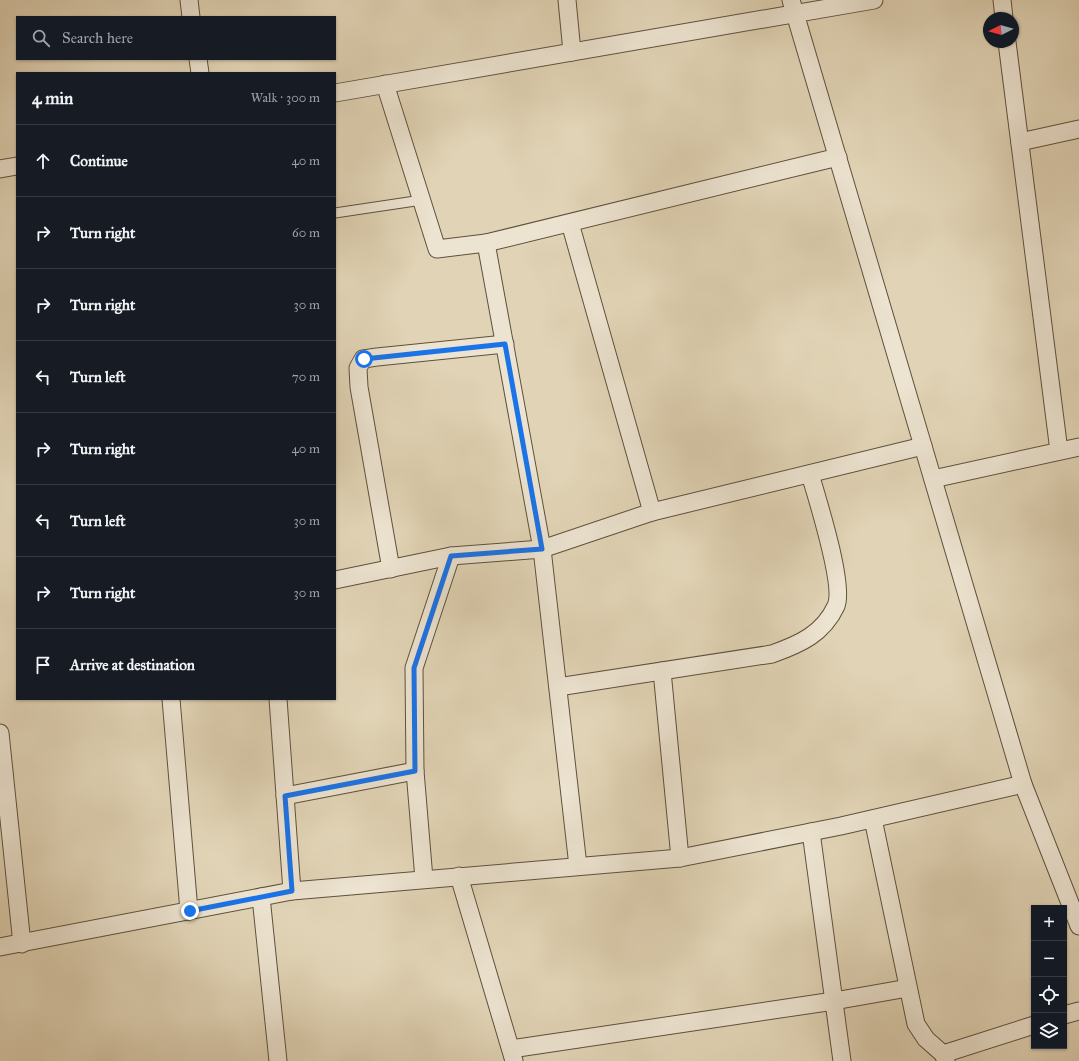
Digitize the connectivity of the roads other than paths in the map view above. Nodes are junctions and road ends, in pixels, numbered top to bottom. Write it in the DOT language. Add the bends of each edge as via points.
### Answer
graph roads {
  1 [pos="189,0"];
  2 [pos="567,0"];
  3 [pos="874,0"];
  4 [pos="1002,0"];
  5 [pos="793,7"];
  6 [pos="1003,12"];
  7 [pos="191,16"];
  8 [pos="1008,48"];
  9 [pos="572,52"];
  10 [pos="198,60"];
  11 [pos="200,72"];
  12 [pos="385,84"];
  13 [pos="336,92"];
  14 [pos="1079,129"];
  15 [pos="1020,142"];
  16 [pos="838,158"];
  17 [pos="16,166"];
  18 [pos="0,169"];
  19 [pos="422,200"];
  20 [pos="336,213"];
  21 [pos="570,223"];
  22 [pos="486,244"];
  23 [pos="505,344"];
  24 [pos="924,446"];
  25 [pos="1079,447"];
  26 [pos="1059,451"];
  27 [pos="810,474"];
  28 [pos="933,479"];
  29 [pos="652,512"];
  30 [pos="542,549"];
  31 [pos="451,556"];
  32 [pos="391,569"];
  33 [pos="336,580"];
  34 [pos="662,671"];
  35 [pos="558,687"];
  36 [pos="171,700"];
  37 [pos="278,700"];
  38 [pos="0,733"];
  39 [pos="415,771"];
  40 [pos="1023,784"];
  41 [pos="285,796"];
  42 [pos="873,819"];
  43 [pos="811,832"];
  44 [pos="680,858"];
  45 [pos="578,866"];
  46 [pos="459,876"];
  47 [pos="424,879"];
  48 [pos="292,891"];
  49 [pos="261,897"];
  50 [pos="190,911"];
  51 [pos="1079,926"];
  52 [pos="22,944"];
  53 [pos="0,947"];
  54 [pos="908,988"];
  55 [pos="834,1001"];
  56 [pos="1079,1011"];
  57 [pos="1067,1014"];
  58 [pos="1031,1026"];
  59 [pos="513,1055"];
  60 [pos="944,1057"];
  61 [pos="278,1061"];
  62 [pos="842,1061"];
  1 -- 7 [label="street"];
  2 -- 9 [label="street"];
  3 -- 5 [label="street"];
  4 -- 6 [label="street"];
  5 -- 9 [label="street"];
  5 -- 16 [label="street"];
  8 -- 15 [label="street"];
  9 -- 12 [label="street"];
  10 -- 11 [label="street"];
  12 -- 13 [label="street"];
  12 -- 19 [label="street"];
  14 -- 15 [label="street"];
  15 -- 26 [label="street"];
  16 -- 21 [label="street"];
  16 -- 24 [label="street"];
  17 -- 18 [label="street"];
  19 -- 20 [label="lane"];
  19 -- 22 [label="street" via="437,249"];
  21 -- 22 [label="street"];
  21 -- 29 [label="street"];
  22 -- 23 [label="street"];
  23 -- 30 [label="street"];
  23 -- 32 [label="street" via="364,359 358,368"];
  24 -- 27 [label="street"];
  24 -- 28 [label="street"];
  25 -- 26 [label="street"];
  26 -- 28 [label="street"];
  27 -- 29 [label="street"];
  27 -- 34 [label="street" via="837,574 837,604 821,629 799,644 772,654"];
  28 -- 40 [label="street"];
  29 -- 30 [label="street"];
  30 -- 31 [label="street"];
  30 -- 35 [label="street"];
  31 -- 32 [label="street"];
  31 -- 39 [label="street" via="414,668"];
  32 -- 33 [label="street"];
  34 -- 35 [label="street"];
  34 -- 44 [label="street"];
  35 -- 45 [label="street"];
  36 -- 50 [label="street"];
  37 -- 41 [label="street"];
  38 -- 52 [label="street"];
  39 -- 41 [label="street"];
  39 -- 47 [label="street"];
  40 -- 42 [label="street"];
  40 -- 51 [label="street"];
  41 -- 48 [label="street"];
  42 -- 43 [label="street"];
  42 -- 54 [label="street"];
  43 -- 44 [label="street"];
  43 -- 55 [label="street"];
  44 -- 45 [label="street"];
  45 -- 46 [label="street"];
  46 -- 47 [label="street"];
  46 -- 59 [label="street"];
  47 -- 48 [label="street"];
  48 -- 49 [label="street"];
  49 -- 50 [label="street"];
  49 -- 61 [label="street"];
  50 -- 52 [label="street"];
  52 -- 53 [label="street"];
  54 -- 55 [label="street"];
  54 -- 60 [label="street" via="916,1024 926,1040"];
  55 -- 59 [label="street"];
  55 -- 62 [label="street"];
  56 -- 57 [label="street"];
  58 -- 60 [label="street"];
}
